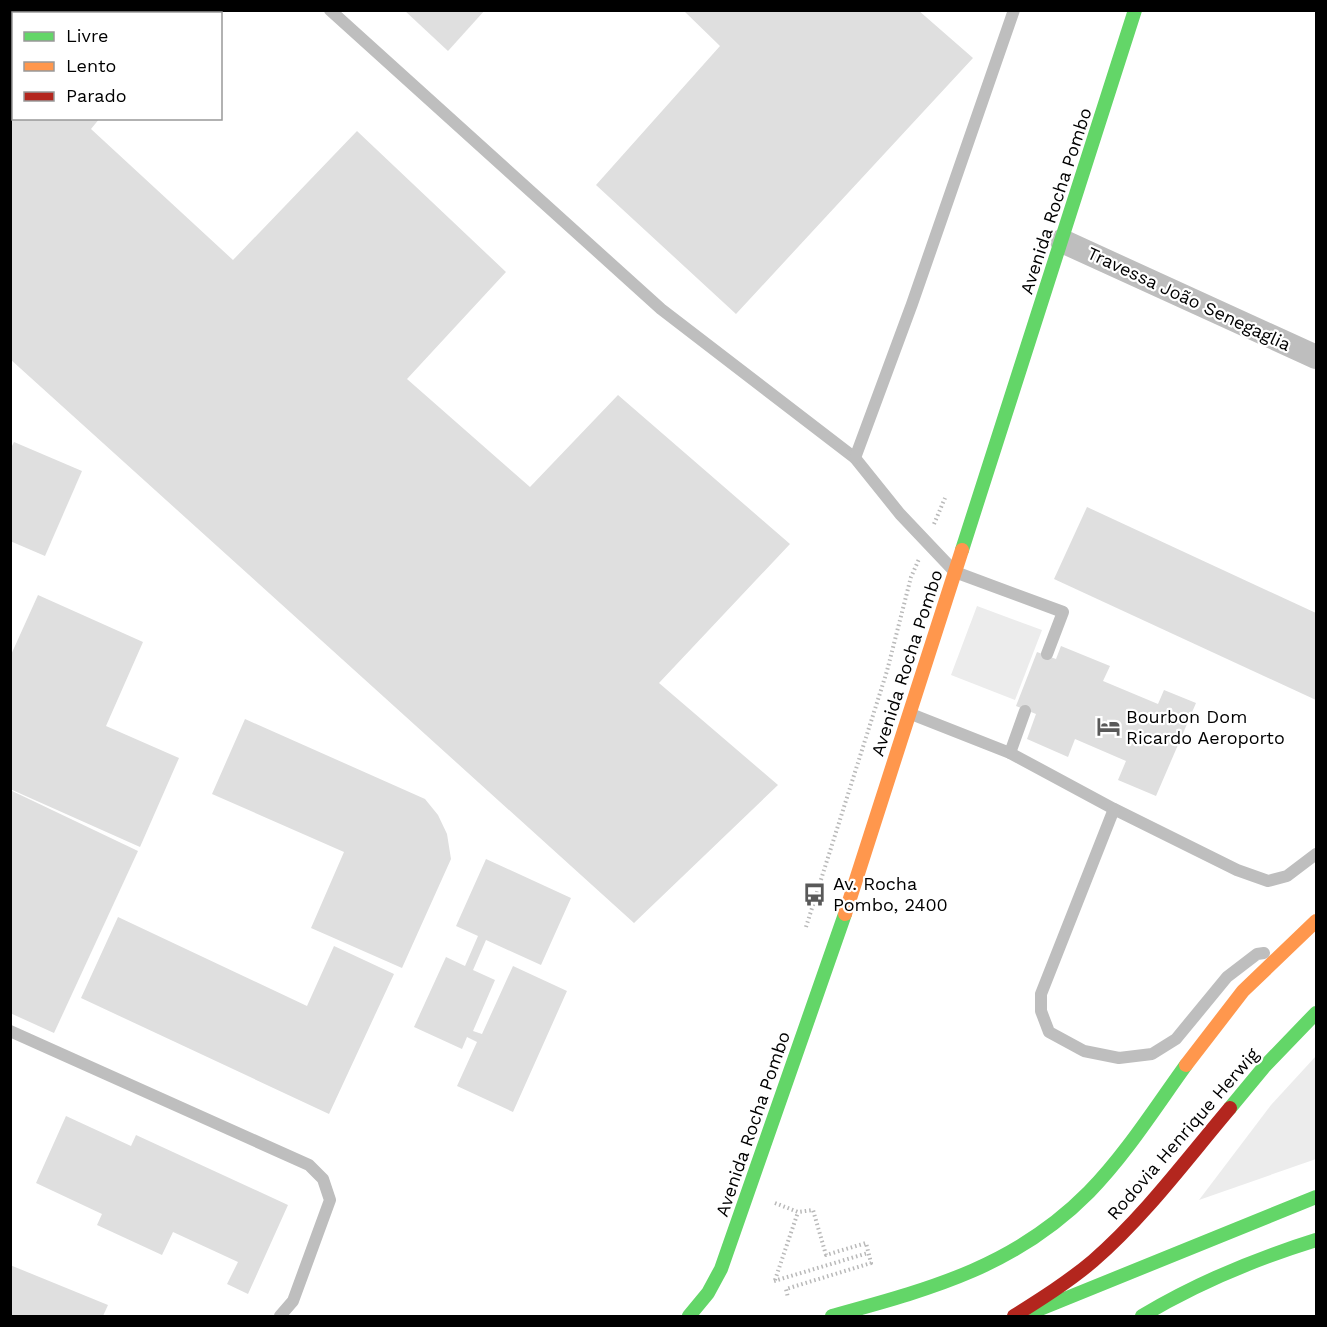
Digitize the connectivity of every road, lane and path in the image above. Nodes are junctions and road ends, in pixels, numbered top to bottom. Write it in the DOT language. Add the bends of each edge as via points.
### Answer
graph roads {
  1 [pos="330,10"];
  2 [pos="1014,10"];
  3 [pos="1135,10"];
  4 [pos="1062,241"];
  5 [pos="1317,357"];
  6 [pos="855,458"];
  7 [pos="955,572"];
  8 [pos="911,577"];
  9 [pos="1047,654"];
  10 [pos="1025,711"];
  11 [pos="910,713"];
  12 [pos="1010,753"];
  13 [pos="1114,809"];
  14 [pos="1317,854"];
  15 [pos="1317,921"];
  16 [pos="804,933"];
  17 [pos="1285,948"];
  18 [pos="1317,1013"];
  19 [pos="10,1031"];
  20 [pos="1317,1197"];
  21 [pos="780,1205"];
  22 [pos="798,1212"];
  23 [pos="1317,1224"];
  24 [pos="1317,1240"];
  25 [pos="868,1253"];
  26 [pos="1268,1254"];
  27 [pos="788,1298"];
  28 [pos="280,1317"];
  29 [pos="689,1317"];
  30 [pos="832,1317"];
  31 [pos="1014,1317"];
  32 [pos="1022,1317"];
  33 [pos="1142,1317"];
  1 -- 6 [label="lane" via="661,309"];
  2 -- 6 [label="lane"];
  3 -- 4 [label="main road, Avenida Rocha Pombo"];
  4 -- 5 [label="street, Travessa João Senegaglia"];
  4 -- 7 [label="main road, Avenida Rocha Pombo"];
  6 -- 7 [label="lane" via="900,514"];
  7 -- 9 [label="lane" via="1063,612"];
  7 -- 11 [label="main road, Avenida Rocha Pombo"];
  8 -- 16 [label="path" via="887,670"];
  10 -- 12 [label="lane"];
  11 -- 12 [label="lane"];
  11 -- 29 [label="main road, Avenida Rocha Pombo" via="850,899 721,1269"];
  12 -- 13 [label="lane"];
  13 -- 14 [label="lane" via="1237,870 1268,881 1287,876"];
  13 -- 17 [label="lane" via="1041,994 1041,1011 1049,1032 1084,1051 1119,1058 1152,1054 1176,1039 1227,977 1257,954"];
  15 -- 17 [label="main road, Rodovia Henrique Herwig"];
  17 -- 30 [label="main road, Rodovia Henrique Herwig" via="1220,1018 1125,1151 1066,1215 1034,1239 958,1278"];
  18 -- 31 [label="main road, Rodovia Henrique Herwig" via="1282,1045 1159,1194 1115,1241 1066,1284"];
  19 -- 28 [label="lane" via="309,1165 323,1179 330,1200 293,1301"];
  20 -- 32 [label="main road"];
  21 -- 22 [label="path"];
  22 -- 25 [label="path" via="813,1210 826,1255 866,1243"];
  22 -- 25 [label="path" via="774,1281"];
  23 -- 26 [label="main road"];
  24 -- 26 [label="main road"];
  25 -- 27 [label="path" via="871,1263 786,1289"];
  26 -- 33 [label="main road" via="1178,1294"];
}
